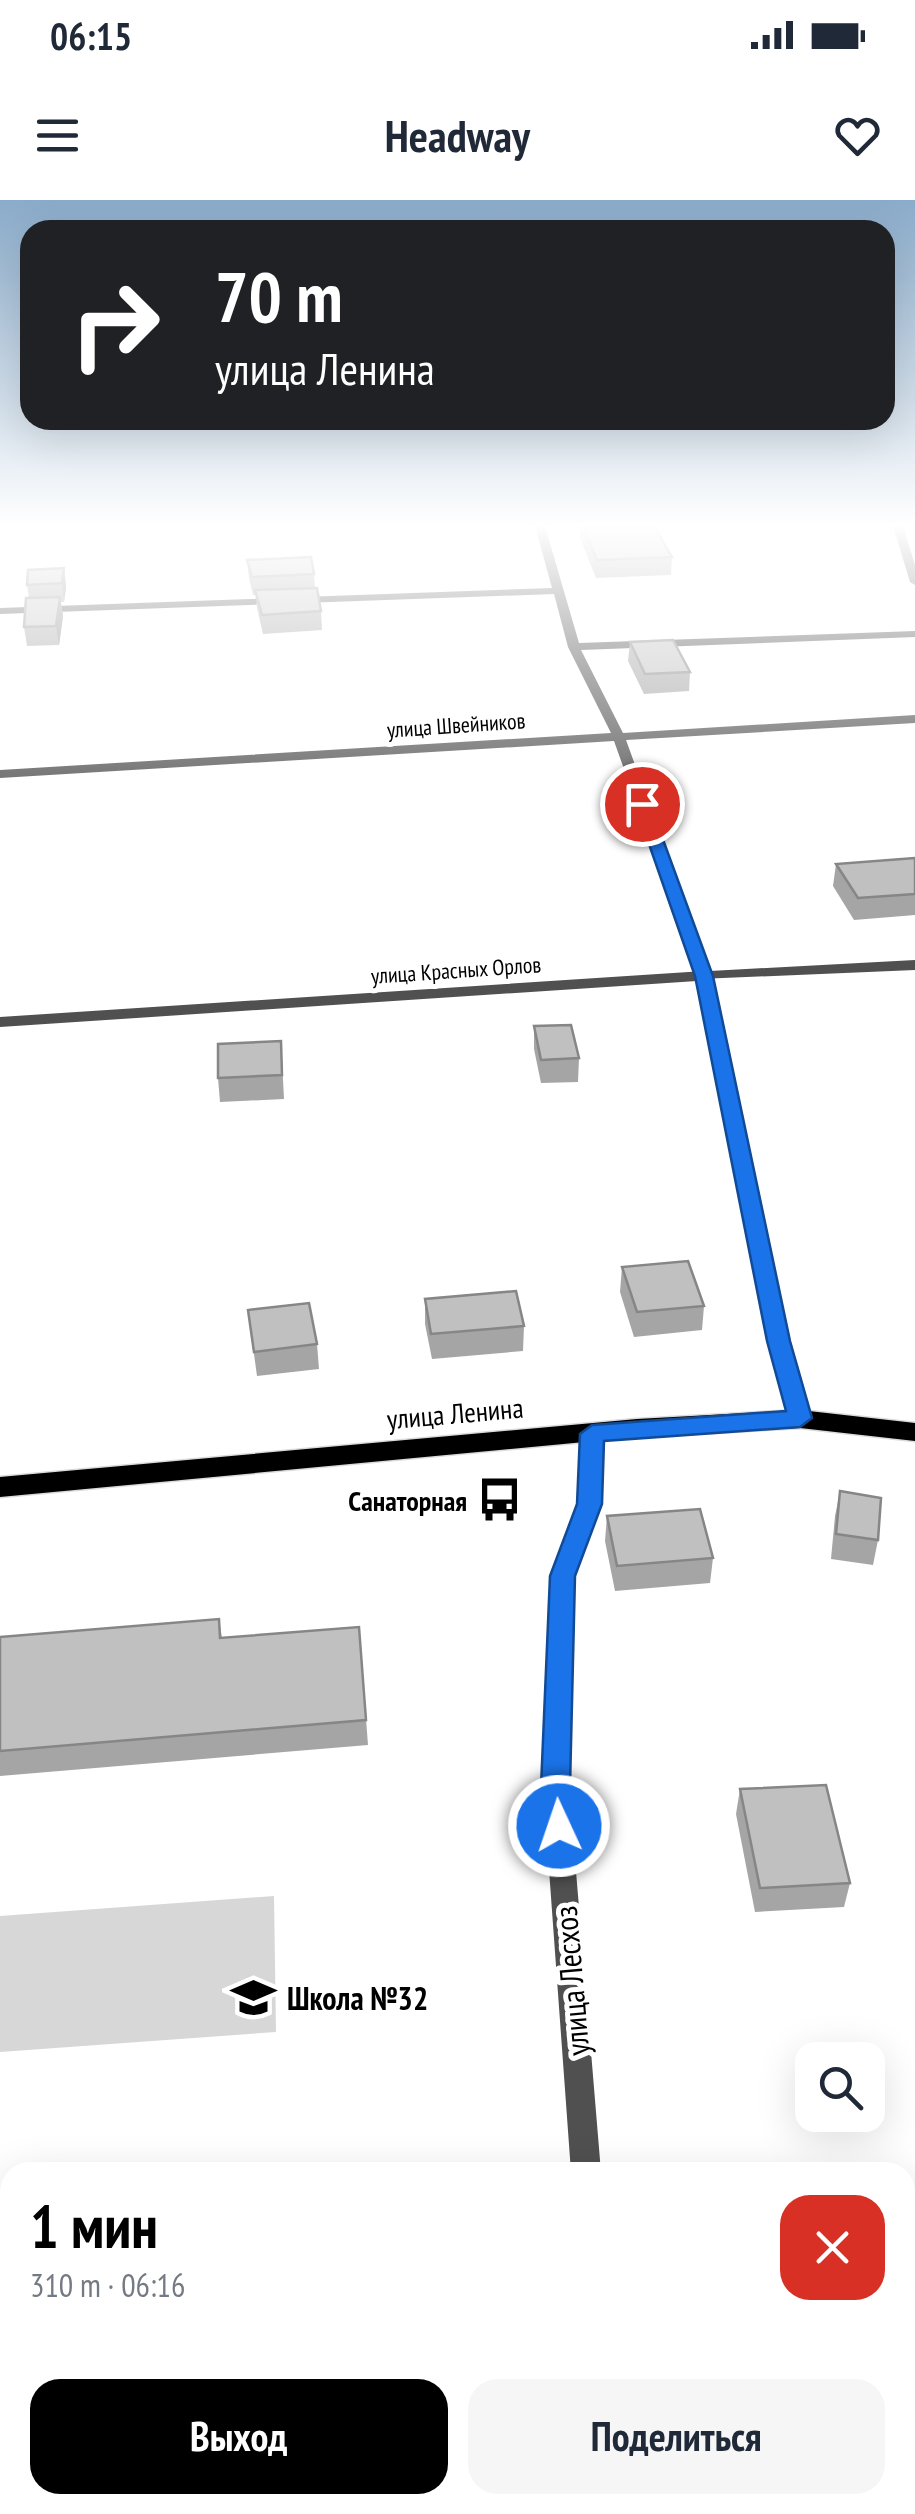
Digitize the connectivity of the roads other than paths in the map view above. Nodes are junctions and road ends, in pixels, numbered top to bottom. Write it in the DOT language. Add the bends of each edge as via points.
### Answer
graph roads {
  1 [pos="571,634"];
  2 [pos="915,634"];
  3 [pos="574,646"];
  4 [pos="915,719"];
  5 [pos="618,735"];
  6 [pos="0,774"];
  7 [pos="915,965"];
  8 [pos="704,976"];
  9 [pos="0,1022"];
  10 [pos="800,1418"];
  11 [pos="915,1432"];
  12 [pos="592,1434"];
  13 [pos="0,1487"];
  14 [pos="585,2162"];
  1 -- 3 [label="street"];
  2 -- 3 [label="street"];
  3 -- 5 [label="street"];
  4 -- 5 [label="street, улица Швейников"];
  5 -- 6 [label="street, улица Швейников"];
  5 -- 8 [label="street"];
  7 -- 8 [label="street, улица Красных Орлов"];
  8 -- 9 [label="street, улица Красных Орлов"];
  8 -- 10 [label="street" via="778,1341"];
  10 -- 11 [label="main road, улица Ленина"];
  10 -- 12 [label="main road, улица Ленина"];
  12 -- 13 [label="main road, улица Ленина"];
  12 -- 14 [label="street, улица Лесхоз" via="589,1504 562,1576 556,1787"];
}
